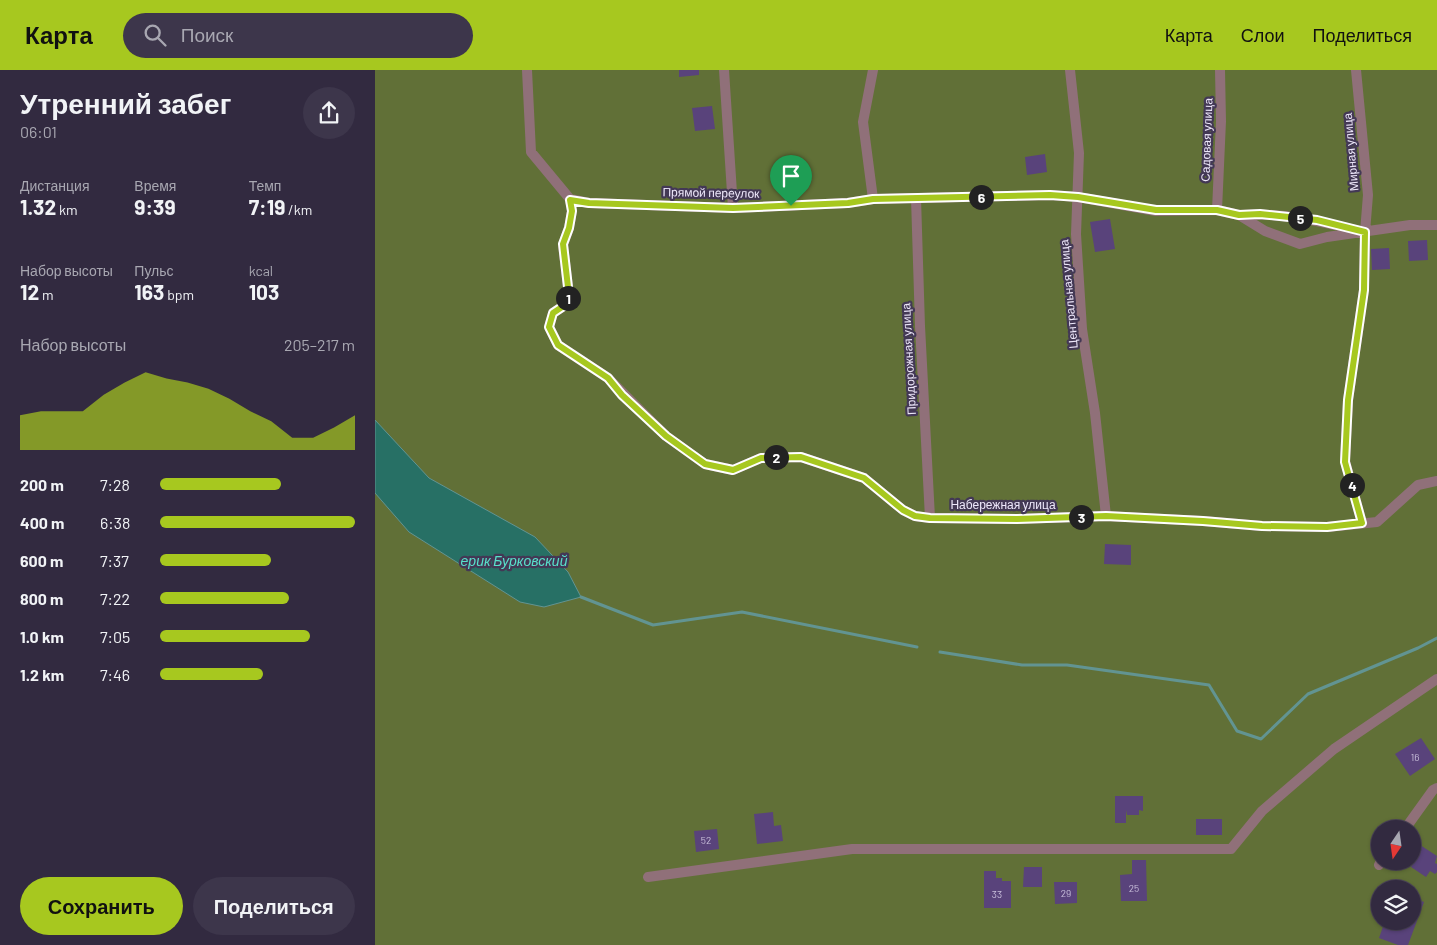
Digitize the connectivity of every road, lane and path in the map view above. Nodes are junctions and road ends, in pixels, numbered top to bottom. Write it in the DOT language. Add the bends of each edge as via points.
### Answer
graph roads {
  1 [pos="527,70"];
  2 [pos="724,70"];
  3 [pos="873,70"];
  4 [pos="1070,70"];
  5 [pos="1220,70"];
  6 [pos="1356,70"];
  7 [pos="1078,197"];
  8 [pos="916,198"];
  9 [pos="873,199"];
  10 [pos="570,200"];
  11 [pos="733,208"];
  12 [pos="1217,210"];
  13 [pos="1239,215"];
  14 [pos="1437,224"];
  15 [pos="1365,232"];
  16 [pos="1437,481"];
  17 [pos="1106,516"];
  18 [pos="930,518"];
  19 [pos="1362,523"];
  20 [pos="1437,679"];
  21 [pos="1437,788"];
  22 [pos="1411,820"];
  23 [pos="647,877"];
  1 -- 10 [label="street" via="531,152"];
  2 -- 11 [label="street"];
  3 -- 9 [label="street" via="863,122"];
  4 -- 7 [label="street, Центральная улица" via="1079,153"];
  5 -- 12 [label="street, Садовая улица"];
  6 -- 15 [label="street, Мирная улица" via="1368,195"];
  7 -- 8 [label="street, Прямой переулок"];
  7 -- 12 [label="street, Прямой переулок" via="1156,210"];
  7 -- 17 [label="street, Центральная улица" via="1076,234 1082,329"];
  8 -- 9 [label="street, Прямой переулок"];
  8 -- 18 [label="street, Придорожная улица"];
  9 -- 11 [label="street, Прямой переулок"];
  10 -- 11 [label="street, Прямой переулок"];
  10 -- 18 [label="street, Набережная улица" via="572,211 563,244 568,303 553,313 549,327 558,345 608,378 666,436 705,464 733,470 761,458 801,457 864,478 903,510"];
  12 -- 13 [label="street, Прямой переулок"];
  13 -- 15 [label="street, Прямой переулок" via="1317,220"];
  13 -- 15 [label="street, Прямой переулок" via="1265,232 1300,244"];
  14 -- 15 [label="street"];
  15 -- 19 [label="street, Мирная улица" via="1364,290 1348,400 1345,462"];
  16 -- 19 [label="street, Набережная улица" via="1418,485 1377,522"];
  17 -- 18 [label="street, Набережная улица"];
  17 -- 19 [label="street, Набережная улица" via="1269,526 1327,527"];
  20 -- 23 [label="street" via="1334,749 1262,811 1231,849 852,849"];
  21 -- 22 [label="street"];
}
